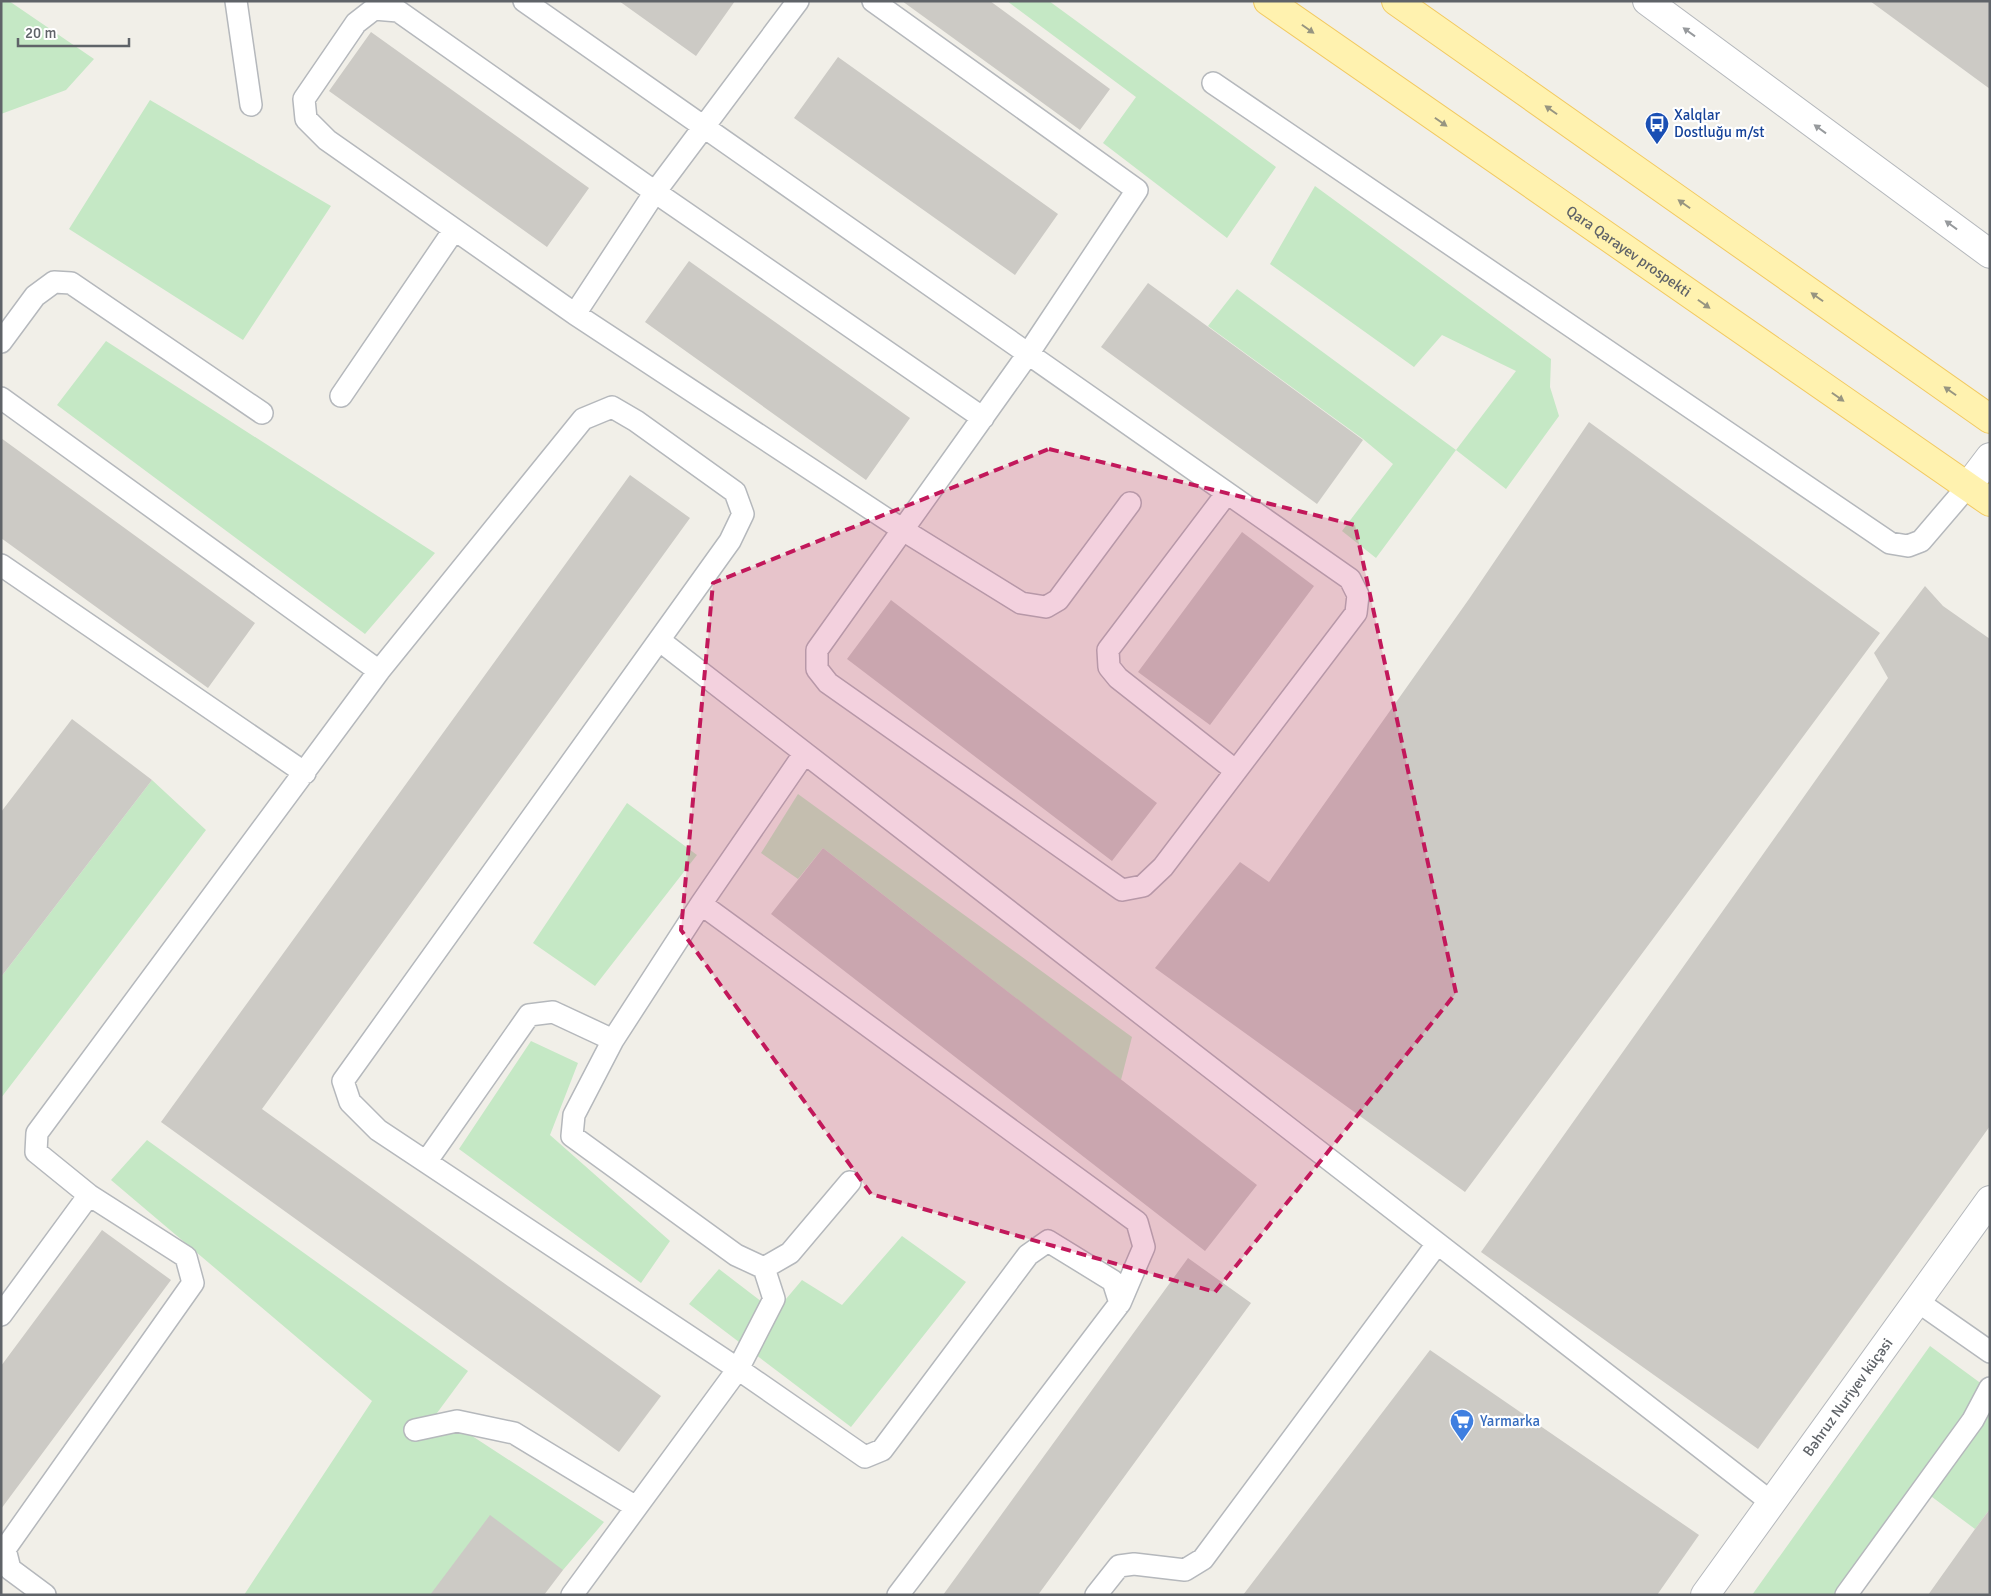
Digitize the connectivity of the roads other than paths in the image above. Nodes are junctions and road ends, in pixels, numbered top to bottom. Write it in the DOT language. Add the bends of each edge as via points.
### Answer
graph roads {
  1 [pos="236,1"];
  2 [pos="524,1"];
  3 [pos="798,1"];
  4 [pos="873,1"];
  5 [pos="1268,1"];
  6 [pos="1396,1"];
  7 [pos="1647,1"];
  8 [pos="1213,83"];
  9 [pos="251,105"];
  10 [pos="704,128"];
  11 [pos="655,192"];
  12 [pos="454,230"];
  13 [pos="1990,254"];
  14 [pos="575,314"];
  15 [pos="1,342"];
  16 [pos="1028,354"];
  17 [pos="340,396"];
  18 [pos="1,398"];
  19 [pos="262,413"];
  20 [pos="983,418"];
  21 [pos="1990,419"];
  22 [pos="1990,457"];
  23 [pos="1968,486"];
  24 [pos="1227,493"];
  25 [pos="1990,502"];
  26 [pos="1130,503"];
  27 [pos="903,530"];
  28 [pos="1,564"];
  29 [pos="659,640"];
  30 [pos="379,671"];
  31 [pos="804,754"];
  32 [pos="1236,771"];
  33 [pos="305,773"];
  34 [pos="701,904"];
  35 [pos="614,1040"];
  36 [pos="426,1162"];
  37 [pos="850,1182"];
  38 [pos="89,1195"];
  39 [pos="1990,1200"];
  40 [pos="1438,1244"];
  41 [pos="764,1268"];
  42 [pos="1917,1301"];
  43 [pos="1120,1303"];
  44 [pos="1,1315"];
  45 [pos="1990,1352"];
  46 [pos="738,1369"];
  47 [pos="1990,1388"];
  48 [pos="415,1430"];
  49 [pos="1771,1502"];
  50 [pos="636,1507"];
  51 [pos="46,1595"];
  52 [pos="572,1595"];
  53 [pos="898,1595"];
  54 [pos="1096,1595"];
  55 [pos="1705,1595"];
  56 [pos="1846,1595"];
  1 -- 9 [label="lane"];
  2 -- 10 [label="lane"];
  3 -- 10 [label="lane"];
  4 -- 16 [label="lane" via="1137,190"];
  5 -- 23 [label="main road, Qara Qarayev prospekti, one-way"];
  21 -- 6 [label="main road, one-way"];
  13 -- 7 [label="street, one-way"];
  8 -- 23 [label="lane" via="1890,543 1908,546 1922,541"];
  10 -- 11 [label="lane"];
  10 -- 16 [label="lane"];
  11 -- 12 [label="lane" via="398,11 374,9 356,23 304,98 306,119 327,140"];
  11 -- 14 [label="lane"];
  11 -- 20 [label="lane"];
  12 -- 14 [label="lane"];
  12 -- 17 [label="lane"];
  14 -- 27 [label="lane"];
  15 -- 19 [label="lane" via="35,296 54,282 71,283"];
  16 -- 20 [label="lane"];
  16 -- 24 [label="lane"];
  18 -- 30 [label="lane"];
  20 -- 27 [label="lane"];
  22 -- 23 [label="street"];
  23 -- 25 [label="main road, Qara Qarayev prospekti"];
  24 -- 32 [label="lane" via="1108,650 1109,667 1118,678"];
  24 -- 32 [label="lane" via="1350,579 1358,595 1356,613"];
  26 -- 27 [label="lane" via="1058,600 1046,607 1021,604"];
  27 -- 32 [label="lane" via="817,650 817,668 828,683 1122,890 1143,886 1163,867"];
  28 -- 33 [label="lane"];
  29 -- 30 [label="lane" via="730,541 743,514 735,492 612,407 583,419"];
  29 -- 31 [label="lane"];
  29 -- 36 [label="lane" via="344,1082 350,1102 378,1130"];
  30 -- 33 [label="lane"];
  31 -- 34 [label="lane"];
  31 -- 40 [label="lane"];
  33 -- 38 [label="lane" via="37,1133 36,1152"];
  34 -- 35 [label="lane"];
  34 -- 43 [label="lane" via="1137,1222 1144,1247"];
  35 -- 36 [label="lane" via="553,1012 529,1015"];
  35 -- 41 [label="lane" via="574,1115 572,1136 736,1255"];
  36 -- 46 [label="lane"];
  37 -- 41 [label="lane" via="790,1253"];
  38 -- 44 [label="lane"];
  38 -- 51 [label="lane" via="186,1257 193,1283 5,1549 10,1569"];
  39 -- 42 [label="street, Bəhruz Nuriyev küçəsi"];
  40 -- 49 [label="lane"];
  40 -- 54 [label="lane" via="1204,1559 1185,1570 1134,1564 1119,1566"];
  41 -- 46 [label="lane" via="774,1299"];
  42 -- 45 [label="lane"];
  42 -- 49 [label="street, Bəhruz Nuriyev küçəsi"];
  43 -- 46 [label="lane" via="1113,1281 1048,1241 1028,1255 882,1450 865,1457"];
  43 -- 53 [label="lane"];
  46 -- 50 [label="lane"];
  47 -- 56 [label="lane" via="1973,1420"];
  48 -- 50 [label="lane" via="457,1422 514,1432"];
  49 -- 55 [label="street, Bəhruz Nuriyev küçəsi"];
  50 -- 52 [label="lane"];
}
